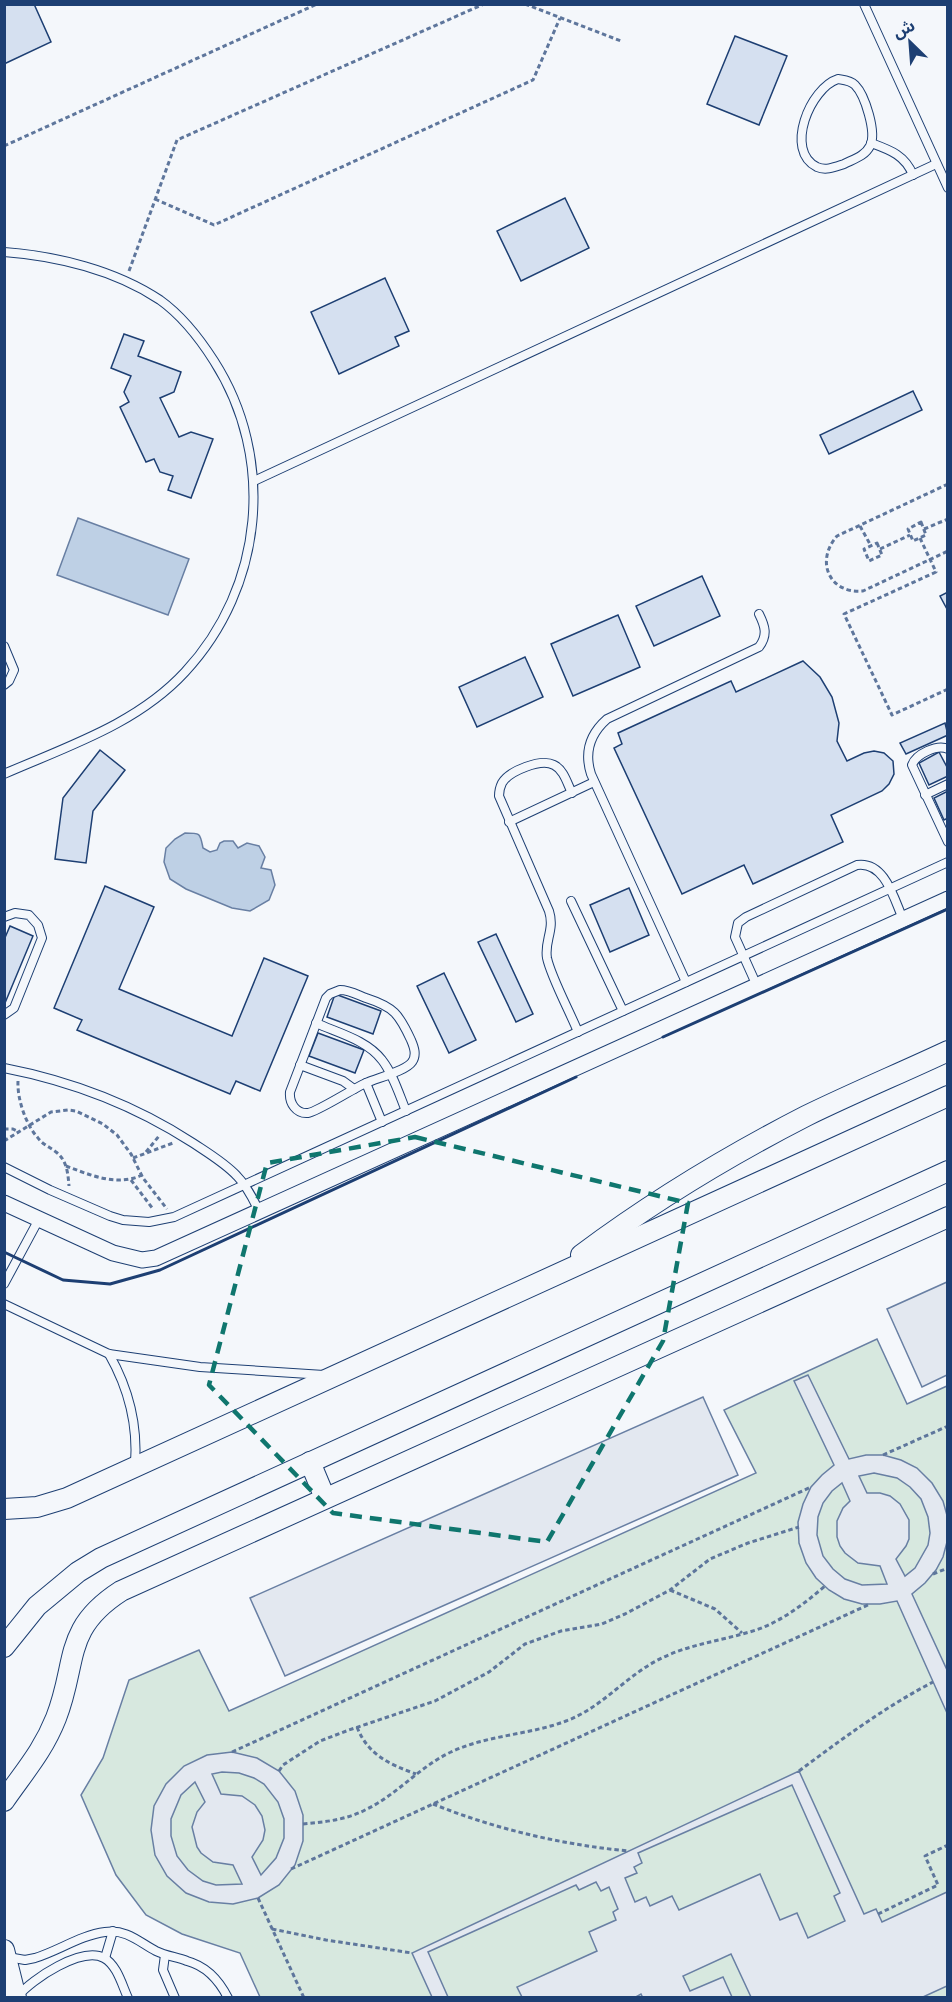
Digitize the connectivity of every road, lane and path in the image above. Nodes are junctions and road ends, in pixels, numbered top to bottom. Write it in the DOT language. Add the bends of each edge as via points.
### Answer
graph roads {
  1 [pos="317,4"];
  2 [pos="484,4"];
  3 [pos="525,4"];
  4 [pos="864,4"];
  5 [pos="560,18"];
  6 [pos="621,41"];
  7 [pos="871,143"];
  8 [pos="4,146"];
  9 [pos="936,164"];
  10 [pos="913,175"];
  11 [pos="948,188"];
  12 [pos="155,199"];
  13 [pos="4,252"];
  14 [pos="126,282"];
  15 [pos="254,481"];
  16 [pos="948,484"];
  17 [pos="948,519"];
  18 [pos="860,526"];
  19 [pos="924,529"];
  20 [pos="910,535"];
  21 [pos="920,538"];
  22 [pos="871,546"];
  23 [pos="880,549"];
  24 [pos="948,551"];
  25 [pos="930,559"];
  26 [pos="759,614"];
  27 [pos="4,646"];
  28 [pos="4,685"];
  29 [pos="948,689"];
  30 [pos="948,749"];
  31 [pos="4,774"];
  32 [pos="594,782"];
  33 [pos="948,784"];
  34 [pos="572,793"];
  35 [pos="925,795"];
  36 [pos="509,822"];
  37 [pos="947,837"];
  38 [pos="948,862"];
  39 [pos="889,889"];
  40 [pos="948,899"];
  41 [pos="571,901"];
  42 [pos="4,917"];
  43 [pos="903,919"];
  44 [pos="743,956"];
  45 [pos="686,982"];
  46 [pos="757,986"];
  47 [pos="623,1011"];
  48 [pos="4,1015"];
  49 [pos="316,1023"];
  50 [pos="578,1032"];
  51 [pos="948,1051"];
  52 [pos="300,1065"];
  53 [pos="4,1068"];
  54 [pos="18,1071"];
  55 [pos="389,1073"];
  56 [pos="366,1083"];
  57 [pos="354,1089"];
  58 [pos="948,1096"];
  59 [pos="406,1111"];
  60 [pos="382,1122"];
  61 [pos="30,1125"];
  62 [pos="4,1128"];
  63 [pos="168,1128"];
  64 [pos="19,1132"];
  65 [pos="186,1138"];
  66 [pos="4,1141"];
  67 [pos="145,1153"];
  68 [pos="133,1158"];
  69 [pos="66,1166"];
  70 [pos="4,1167"];
  71 [pos="948,1171"];
  72 [pos="142,1175"];
  73 [pos="131,1180"];
  74 [pos="245,1185"];
  75 [pos="69,1199"];
  76 [pos="4,1203"];
  77 [pos="260,1213"];
  78 [pos="174,1217"];
  79 [pos="948,1217"];
  80 [pos="39,1219"];
  81 [pos="161,1220"];
  82 [pos="550,1279"];
  83 [pos="4,1284"];
  84 [pos="4,1304"];
  85 [pos="110,1354"];
  86 [pos="337,1376"];
  87 [pos="948,1425"];
  88 [pos="884,1455"];
  89 [pos="309,1462"];
  90 [pos="134,1467"];
  91 [pos="812,1487"];
  92 [pos="325,1498"];
  93 [pos="4,1509"];
  94 [pos="799,1527"];
  95 [pos="948,1568"];
  96 [pos="933,1574"];
  97 [pos="825,1586"];
  98 [pos="670,1590"];
  99 [pos="870,1604"];
  100 [pos="743,1633"];
  101 [pos="4,1647"];
  102 [pos="933,1682"];
  103 [pos="357,1727"];
  104 [pos="232,1752"];
  105 [pos="799,1771"];
  106 [pos="279,1772"];
  107 [pos="416,1774"];
  108 [pos="4,1800"];
  109 [pos="434,1804"];
  110 [pos="303,1824"];
  111 [pos="948,1845"];
  112 [pos="629,1851"];
  113 [pos="291,1869"];
  114 [pos="258,1898"];
  115 [pos="878,1914"];
  116 [pos="272,1929"];
  117 [pos="113,1931"];
  118 [pos="5,1953"];
  119 [pos="412,1953"];
  120 [pos="165,1955"];
  121 [pos="105,1958"];
  122 [pos="17,1998"];
  123 [pos="128,1998"];
  124 [pos="175,1998"];
  125 [pos="228,1998"];
  126 [pos="304,1998"];
  1 -- 8 [label="path"];
  2 -- 12 [label="path" via="177,141"];
  3 -- 5 [label="path"];
  4 -- 9 [label="lane"];
  5 -- 6 [label="path"];
  5 -- 12 [label="path" via="533,80 214,225"];
  7 -- 7 [label="lane" via="872,125 855,85 838,79 827,85 812,102 804,122 807,158 816,166 829,169 861,156"];
  7 -- 10 [label="lane" via="897,154 910,166"];
  9 -- 10 [label="lane"];
  9 -- 11 [label="lane"];
  10 -- 15 [label="lane"];
  12 -- 14 [label="path"];
  13 -- 14 [label="lane" via="68,262"];
  14 -- 15 [label="lane" via="160,301 208,351 240,413"];
  15 -- 31 [label="lane" via="253,528 243,573 225,616 200,655 168,689 131,717"];
  16 -- 18 [label="path"];
  17 -- 19 [label="path"];
  18 -- 22 [label="path"];
  18 -- 25 [label="path" via="837,536 828,549 829,573 844,589 863,591"];
  19 -- 20 [label="path" via="921,522 908,529"];
  19 -- 21 [label="path" via="926,535"];
  20 -- 21 [label="path" via="913,541"];
  20 -- 23 [label="path"];
  21 -- 25 [label="path"];
  22 -- 23 [label="path" via="877,543"];
  22 -- 23 [label="path" via="864,549 869,561 882,555"];
  24 -- 25 [label="path"];
  25 -- 29 [label="path" via="936,572 844,614 892,715"];
  26 -- 32 [label="lane" via="765,636 754,651 600,725 588,748"];
  27 -- 28 [label="lane" via="14,670"];
  30 -- 35 [label="lane" via="936,748 912,762"];
  32 -- 34 [label="lane"];
  32 -- 45 [label="lane"];
  33 -- 35 [label="lane"];
  34 -- 36 [label="lane"];
  34 -- 36 [label="lane" via="560,770 548,763 534,764 511,774 502,783 499,796"];
  35 -- 37 [label="lane"];
  36 -- 50 [label="lane" via="549,911 552,924 547,957"];
  38 -- 39 [label="lane"];
  39 -- 43 [label="lane"];
  39 -- 44 [label="lane"];
  39 -- 44 [label="lane" via="878,870 857,865 741,919 735,927 735,937"];
  40 -- 43 [label="street"];
  41 -- 47 [label="lane"];
  42 -- 48 [label="lane" via="15,913 28,915 38,925 42,938 14,1008"];
  43 -- 46 [label="street"];
  44 -- 45 [label="lane"];
  44 -- 46 [label="lane"];
  45 -- 47 [label="lane"];
  46 -- 77 [label="street"];
  47 -- 50 [label="lane"];
  49 -- 52 [label="lane"];
  49 -- 55 [label="lane" via="365,1045 382,1060"];
  49 -- 55 [label="lane" via="326,998 334,991 380,1002 393,1010 415,1051 409,1065"];
  50 -- 59 [label="lane"];
  51 -- 82 [label="main road" via="754,1144 649,1207"];
  52 -- 57 [label="lane"];
  52 -- 57 [label="lane" via="289,1098 298,1111 313,1112"];
  53 -- 54 [label="lane"];
  54 -- 61 [label="path" via="19,1097"];
  54 -- 63 [label="lane" via="95,1094"];
  55 -- 56 [label="lane"];
  55 -- 59 [label="lane"];
  56 -- 57 [label="lane"];
  56 -- 60 [label="lane"];
  58 -- 82 [label="main road"];
  59 -- 60 [label="lane"];
  60 -- 74 [label="lane"];
  61 -- 64 [label="path"];
  61 -- 68 [label="path" via="51,1112 76,1111 110,1129"];
  61 -- 69 [label="path"];
  62 -- 64 [label="path"];
  63 -- 65 [label="lane"];
  63 -- 67 [label="path"];
  64 -- 66 [label="path"];
  65 -- 67 [label="path"];
  65 -- 74 [label="lane" via="224,1164"];
  67 -- 68 [label="path"];
  68 -- 72 [label="path"];
  69 -- 73 [label="path" via="94,1176"];
  69 -- 75 [label="path"];
  70 -- 75 [label="lane"];
  71 -- 89 [label="main road"];
  72 -- 73 [label="path"];
  72 -- 78 [label="path"];
  73 -- 81 [label="path"];
  74 -- 77 [label="lane"];
  74 -- 78 [label="lane"];
  75 -- 81 [label="lane" via="123,1220"];
  76 -- 80 [label="street"];
  77 -- 80 [label="street" via="171,1253 142,1260 112,1253"];
  78 -- 81 [label="lane"];
  79 -- 92 [label="main road"];
  80 -- 83 [label="lane"];
  82 -- 86 [label="main road"];
  84 -- 85 [label="lane"];
  85 -- 86 [label="lane" via="234,1370"];
  85 -- 90 [label="lane" via="132,1408"];
  86 -- 90 [label="main road"];
  87 -- 88 [label="path"];
  89 -- 92 [label="main road"];
  89 -- 101 [label="main road" via="101,1558 44,1600"];
  90 -- 93 [label="main road" via="52,1503"];
  91 -- 104 [label="path"];
  92 -- 108 [label="main road" via="122,1590 100,1606 76,1641 48,1738"];
  94 -- 98 [label="path" via="710,1559"];
  95 -- 96 [label="path"];
  97 -- 100 [label="path" via="800,1608"];
  98 -- 100 [label="path" via="716,1609"];
  98 -- 103 [label="path" via="602,1623 561,1631 525,1644 489,1672 435,1701"];
  99 -- 109 [label="path"];
  100 -- 107 [label="path" via="683,1648 657,1661 631,1676 591,1710 567,1721 453,1751"];
  102 -- 105 [label="path" via="854,1730"];
  103 -- 106 [label="path" via="311,1746"];
  103 -- 107 [label="path" via="363,1742 377,1755"];
  107 -- 110 [label="path" via="365,1810 340,1819"];
  109 -- 112 [label="path" via="466,1818 530,1834"];
  109 -- 113 [label="path"];
  111 -- 115 [label="path" via="925,1856 938,1885"];
  114 -- 116 [label="path"];
  116 -- 119 [label="path"];
  116 -- 126 [label="path"];
  117 -- 118 [label="lane" via="26,1960"];
  117 -- 120 [label="lane" via="133,1936"];
  117 -- 121 [label="lane"];
  118 -- 122 [label="main road"];
  120 -- 124 [label="lane" via="163,1970"];
  120 -- 125 [label="lane" via="193,1962 207,1971"];
  121 -- 122 [label="lane" via="81,1956 33,1982"];
  121 -- 123 [label="lane"];
}
